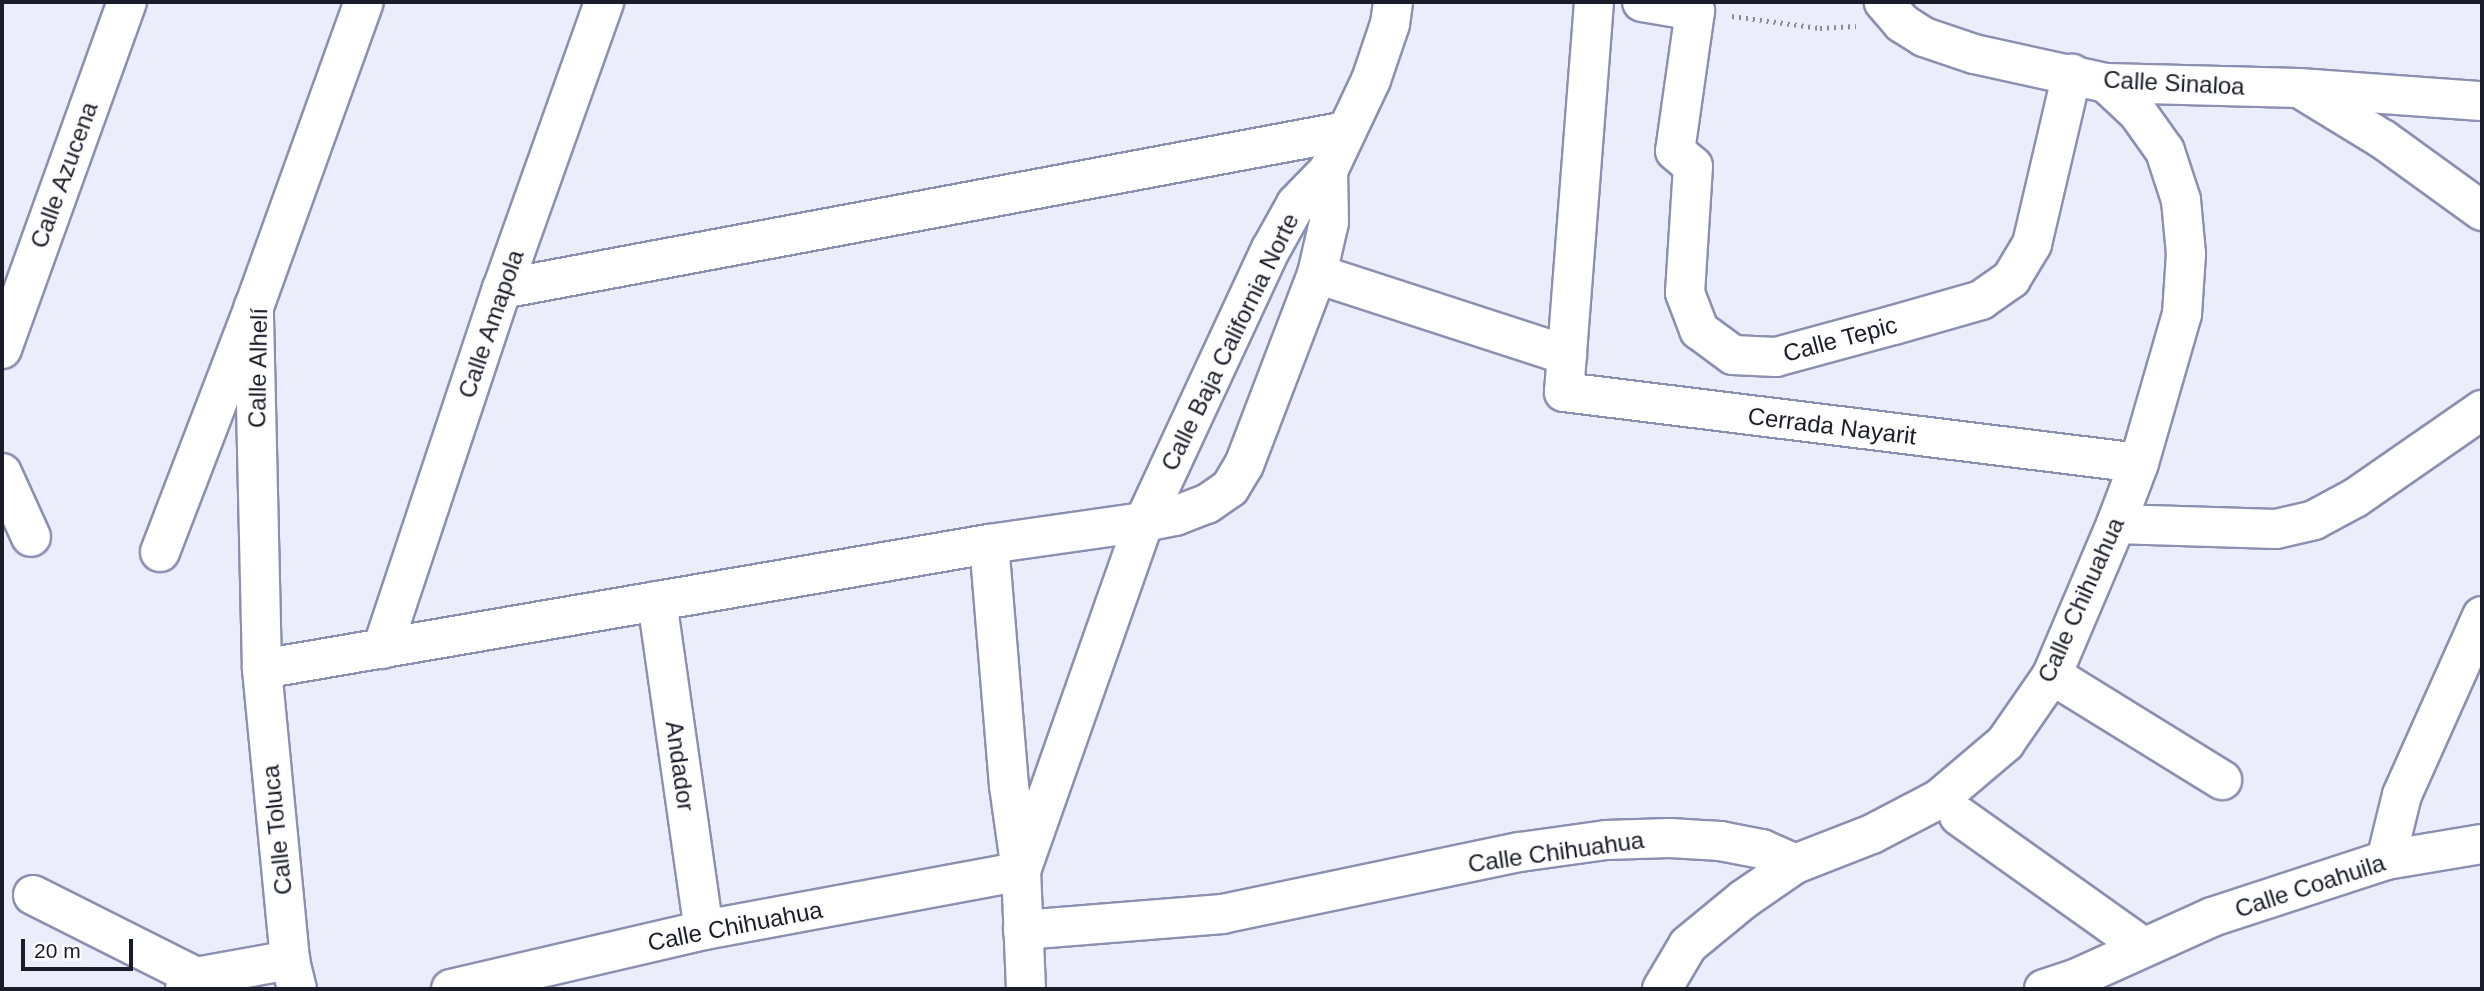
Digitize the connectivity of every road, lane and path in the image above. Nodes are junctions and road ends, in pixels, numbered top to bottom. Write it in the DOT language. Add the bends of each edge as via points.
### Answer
graph roads {
  1 [pos="127,2"];
  2 [pos="364,2"];
  3 [pos="604,2"];
  4 [pos="1393,2"];
  5 [pos="1594,2"];
  6 [pos="1642,2"];
  7 [pos="1695,11"];
  8 [pos="1893,13"];
  9 [pos="2089,78"];
  10 [pos="2299,88"];
  11 [pos="2482,102"];
  12 [pos="1346,131"];
  13 [pos="1328,171"];
  14 [pos="2482,211"];
  15 [pos="1317,274"];
  16 [pos="502,289"];
  17 [pos="254,307"];
  18 [pos="2,349"];
  19 [pos="1567,355"];
  20 [pos="2482,410"];
  21 [pos="2138,463"];
  22 [pos="2,473"];
  23 [pos="1144,522"];
  24 [pos="2116,524"];
  25 [pos="31,537"];
  26 [pos="989,544"];
  27 [pos="160,552"];
  28 [pos="657,601"];
  29 [pos="2482,616"];
  30 [pos="382,649"];
  31 [pos="261,669"];
  32 [pos="2052,675"];
  33 [pos="2222,780"];
  34 [pos="1959,816"];
  35 [pos="2482,844"];
  36 [pos="2386,860"];
  37 [pos="1795,864"];
  38 [pos="1021,871"];
  39 [pos="33,895"];
  40 [pos="704,930"];
  41 [pos="1023,930"];
  42 [pos="2143,947"];
  43 [pos="293,975"];
  44 [pos="190,983"];
  45 [pos="451,989"];
  46 [pos="1026,989"];
  47 [pos="1662,989"];
  48 [pos="2044,989"];
  1 -- 18 [label="street, Calle Azucena"];
  2 -- 17 [label="street, Calle Alhelí"];
  3 -- 16 [label="street, Calle Amapola"];
  4 -- 12 [label="street, Calle Baja California Norte" via="1371,80"];
  5 -- 19 [label="street, Cerrada Nayarit"];
  6 -- 7 [label="street"];
  7 -- 8 [label="path" via="1820,28"];
  7 -- 9 [label="street, Calle Tepic" via="1675,150 1693,166 1685,293 1699,330 1733,355 1776,357 1981,300 2011,279 2032,244"];
  8 -- 9 [label="street, Calle Sinaloa" via="1924,37 1974,54"];
  9 -- 10 [label="street, Calle Sinaloa"];
  9 -- 21 [label="street, Calle Chihuahua" via="2138,113 2165,151 2181,200 2186,254 2182,314"];
  10 -- 11 [label="street, Calle Sinaloa"];
  10 -- 14 [label="street" via="2384,140"];
  12 -- 13 [label="street, Calle Baja California Norte"];
  12 -- 16 [label="street"];
  13 -- 15 [label="street, Calle Baja California Norte" via="1329,222"];
  13 -- 23 [label="street, Calle Baja California Norte" via="1296,204 1271,248"];
  15 -- 19 [label="street"];
  15 -- 23 [label="street, Calle Baja California Norte" via="1244,464 1230,488 1207,504"];
  16 -- 30 [label="street, Calle Amapola"];
  17 -- 27 [label="street"];
  17 -- 31 [label="street, Calle Alhelí"];
  19 -- 21 [label="street, Cerrada Nayarit" via="1563,392"];
  20 -- 24 [label="street" via="2355,498 2314,520 2276,529"];
  21 -- 24 [label="street, Calle Chihuahua"];
  22 -- 25 [label="street"];
  23 -- 26 [label="street"];
  23 -- 38 [label="street, Calle Baja California Norte"];
  24 -- 32 [label="street, Calle Chihuahua"];
  26 -- 28 [label="street"];
  26 -- 38 [label="street, Calle Baja California Norte" via="1009,786"];
  28 -- 30 [label="street"];
  28 -- 40 [label="street, Andador"];
  29 -- 36 [label="street" via="2402,795"];
  30 -- 31 [label="street"];
  31 -- 43 [label="street, Calle Toluca"];
  32 -- 33 [label="street"];
  32 -- 37 [label="street, Calle Chihuahua" via="2005,743 1939,799 1872,834"];
  34 -- 42 [label="street"];
  35 -- 36 [label="street, Calle Coahuila"];
  36 -- 42 [label="street, Calle Coahuila" via="2212,918"];
  37 -- 41 [label="street, Calle Chihuahua" via="1762,849 1720,841 1606,840 1520,852 1222,914"];
  37 -- 47 [label="street" via="1688,945"];
  38 -- 40 [label="street, Calle Chihuahua"];
  38 -- 41 [label="street, Calle Baja California Norte"];
  39 -- 44 [label="street"];
  40 -- 45 [label="street, Calle Chihuahua"];
  41 -- 46 [label="street, Calle Baja California Norte"];
  42 -- 48 [label="street, Calle Coahuila"];
  43 -- 44 [label="street" via="229,968"];
}
